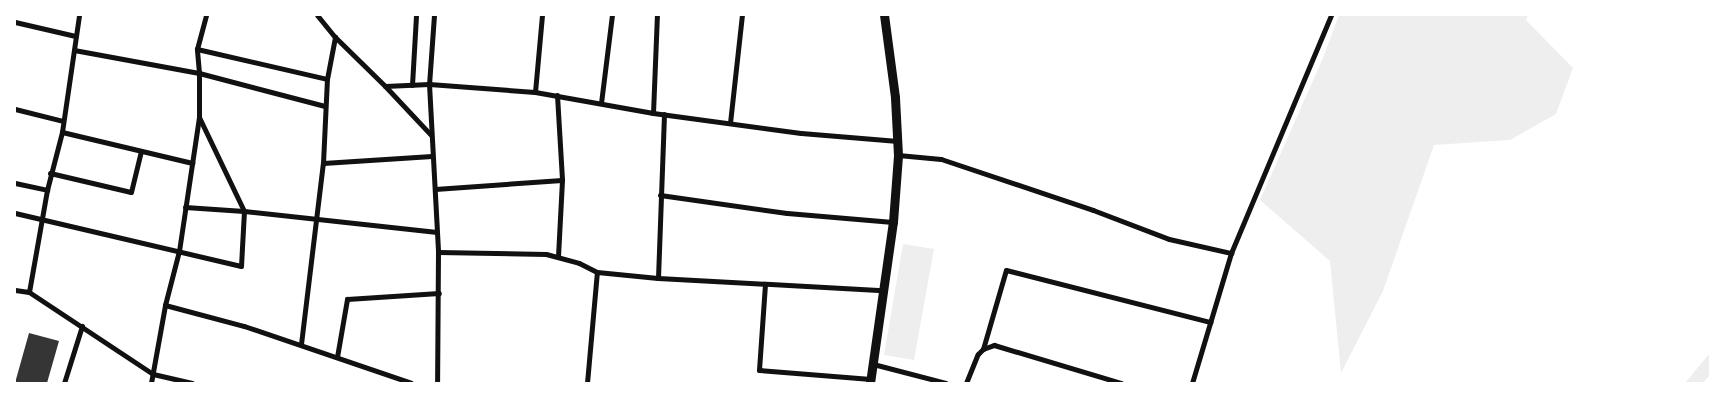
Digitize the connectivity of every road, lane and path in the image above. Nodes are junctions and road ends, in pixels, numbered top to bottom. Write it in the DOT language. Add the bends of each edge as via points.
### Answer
graph roads {
  1 [pos="79,15"];
  2 [pos="206,15"];
  3 [pos="316,15"];
  4 [pos="416,15"];
  5 [pos="434,15"];
  6 [pos="542,15"];
  7 [pos="612,15"];
  8 [pos="657,15"];
  9 [pos="742,15"];
  10 [pos="884,15"];
  11 [pos="1331,15"];
  12 [pos="15,22"];
  13 [pos="75,36"];
  14 [pos="335,37"];
  15 [pos="197,48"];
  16 [pos="74,50"];
  17 [pos="200,73"];
  18 [pos="328,79"];
  19 [pos="429,84"];
  20 [pos="412,85"];
  21 [pos="385,86"];
  22 [pos="535,92"];
  23 [pos="556,96"];
  24 [pos="601,103"];
  25 [pos="325,106"];
  26 [pos="15,109"];
  27 [pos="653,113"];
  28 [pos="664,114"];
  29 [pos="199,117"];
  30 [pos="63,122"];
  31 [pos="730,123"];
  32 [pos="62,132"];
  33 [pos="431,135"];
  34 [pos="898,141"];
  35 [pos="141,151"];
  36 [pos="898,154"];
  37 [pos="432,156"];
  38 [pos="192,163"];
  39 [pos="323,163"];
  40 [pos="50,173"];
  41 [pos="562,180"];
  42 [pos="15,183"];
  43 [pos="434,189"];
  44 [pos="46,190"];
  45 [pos="660,195"];
  46 [pos="185,207"];
  47 [pos="244,211"];
  48 [pos="15,213"];
  49 [pos="42,218"];
  50 [pos="317,221"];
  51 [pos="893,222"];
  52 [pos="437,232"];
  53 [pos="179,251"];
  54 [pos="438,252"];
  55 [pos="1230,253"];
  56 [pos="558,256"];
  57 [pos="597,272"];
  58 [pos="658,278"];
  59 [pos="765,284"];
  60 [pos="15,290"];
  61 [pos="883,290"];
  62 [pos="29,292"];
  63 [pos="439,293"];
  64 [pos="165,306"];
  65 [pos="1210,322"];
  66 [pos="82,326"];
  67 [pos="301,344"];
  68 [pos="982,349"];
  69 [pos="337,357"];
  70 [pos="873,364"];
  71 [pos="153,374"];
  72 [pos="870,381"];
  73 [pos="64,383"];
  74 [pos="151,383"];
  75 [pos="192,383"];
  76 [pos="411,383"];
  77 [pos="437,383"];
  78 [pos="587,383"];
  79 [pos="946,383"];
  80 [pos="966,383"];
  81 [pos="1121,383"];
  82 [pos="1192,383"];
  1 -- 13 [label="street"];
  2 -- 15 [label="street"];
  3 -- 14 [label="street"];
  4 -- 20 [label="street"];
  5 -- 19 [label="street"];
  6 -- 22 [label="street"];
  7 -- 24 [label="street"];
  8 -- 27 [label="street"];
  9 -- 31 [label="street"];
  10 -- 34 [label="street"];
  11 -- 55 [label="street"];
  12 -- 13 [label="street"];
  13 -- 16 [label="street"];
  14 -- 18 [label="street"];
  14 -- 21 [label="street"];
  15 -- 17 [label="street"];
  15 -- 18 [label="street"];
  16 -- 17 [label="street"];
  16 -- 30 [label="street"];
  17 -- 25 [label="street"];
  17 -- 29 [label="street"];
  18 -- 25 [label="street"];
  19 -- 20 [label="street"];
  19 -- 22 [label="street"];
  19 -- 33 [label="street"];
  20 -- 21 [label="street"];
  21 -- 33 [label="street"];
  22 -- 23 [label="street"];
  23 -- 24 [label="street"];
  23 -- 41 [label="street"];
  24 -- 27 [label="street"];
  25 -- 39 [label="street"];
  26 -- 30 [label="street"];
  27 -- 28 [label="street"];
  28 -- 31 [label="street"];
  28 -- 45 [label="street"];
  29 -- 38 [label="street"];
  29 -- 47 [label="street"];
  30 -- 32 [label="street"];
  31 -- 34 [label="street"];
  32 -- 35 [label="street"];
  32 -- 40 [label="street"];
  33 -- 37 [label="street"];
  34 -- 36 [label="street"];
  35 -- 38 [label="street"];
  35 -- 40 [label="street" via="131,192"];
  36 -- 51 [label="street"];
  36 -- 55 [label="street" via="941,159 1169,239"];
  37 -- 39 [label="street"];
  37 -- 43 [label="street"];
  38 -- 46 [label="street"];
  39 -- 50 [label="street"];
  40 -- 44 [label="street"];
  41 -- 43 [label="street"];
  41 -- 56 [label="street"];
  42 -- 44 [label="street"];
  43 -- 52 [label="street"];
  44 -- 49 [label="street"];
  45 -- 51 [label="street" via="787,213"];
  45 -- 58 [label="street"];
  46 -- 47 [label="street"];
  46 -- 53 [label="street"];
  47 -- 50 [label="street"];
  47 -- 53 [label="street" via="240,266"];
  48 -- 49 [label="street"];
  49 -- 53 [label="street"];
  49 -- 62 [label="street"];
  50 -- 52 [label="street"];
  50 -- 67 [label="street"];
  51 -- 61 [label="street"];
  52 -- 54 [label="street"];
  53 -- 64 [label="street"];
  54 -- 56 [label="street"];
  54 -- 63 [label="street"];
  55 -- 65 [label="street"];
  56 -- 57 [label="street"];
  57 -- 58 [label="street"];
  57 -- 78 [label="street"];
  58 -- 59 [label="street"];
  59 -- 61 [label="street"];
  59 -- 72 [label="street" via="759,370"];
  60 -- 62 [label="street"];
  61 -- 70 [label="street"];
  62 -- 66 [label="street"];
  63 -- 69 [label="street" via="347,299"];
  63 -- 77 [label="street"];
  64 -- 67 [label="street"];
  64 -- 71 [label="street"];
  65 -- 68 [label="street" via="1006,270"];
  65 -- 82 [label="street"];
  66 -- 71 [label="street"];
  66 -- 73 [label="street"];
  67 -- 69 [label="street"];
  68 -- 80 [label="street"];
  68 -- 81 [label="street" via="1000,346"];
  69 -- 76 [label="street"];
  70 -- 72 [label="street"];
  70 -- 79 [label="street"];
  71 -- 74 [label="street"];
  71 -- 75 [label="street"];
}
